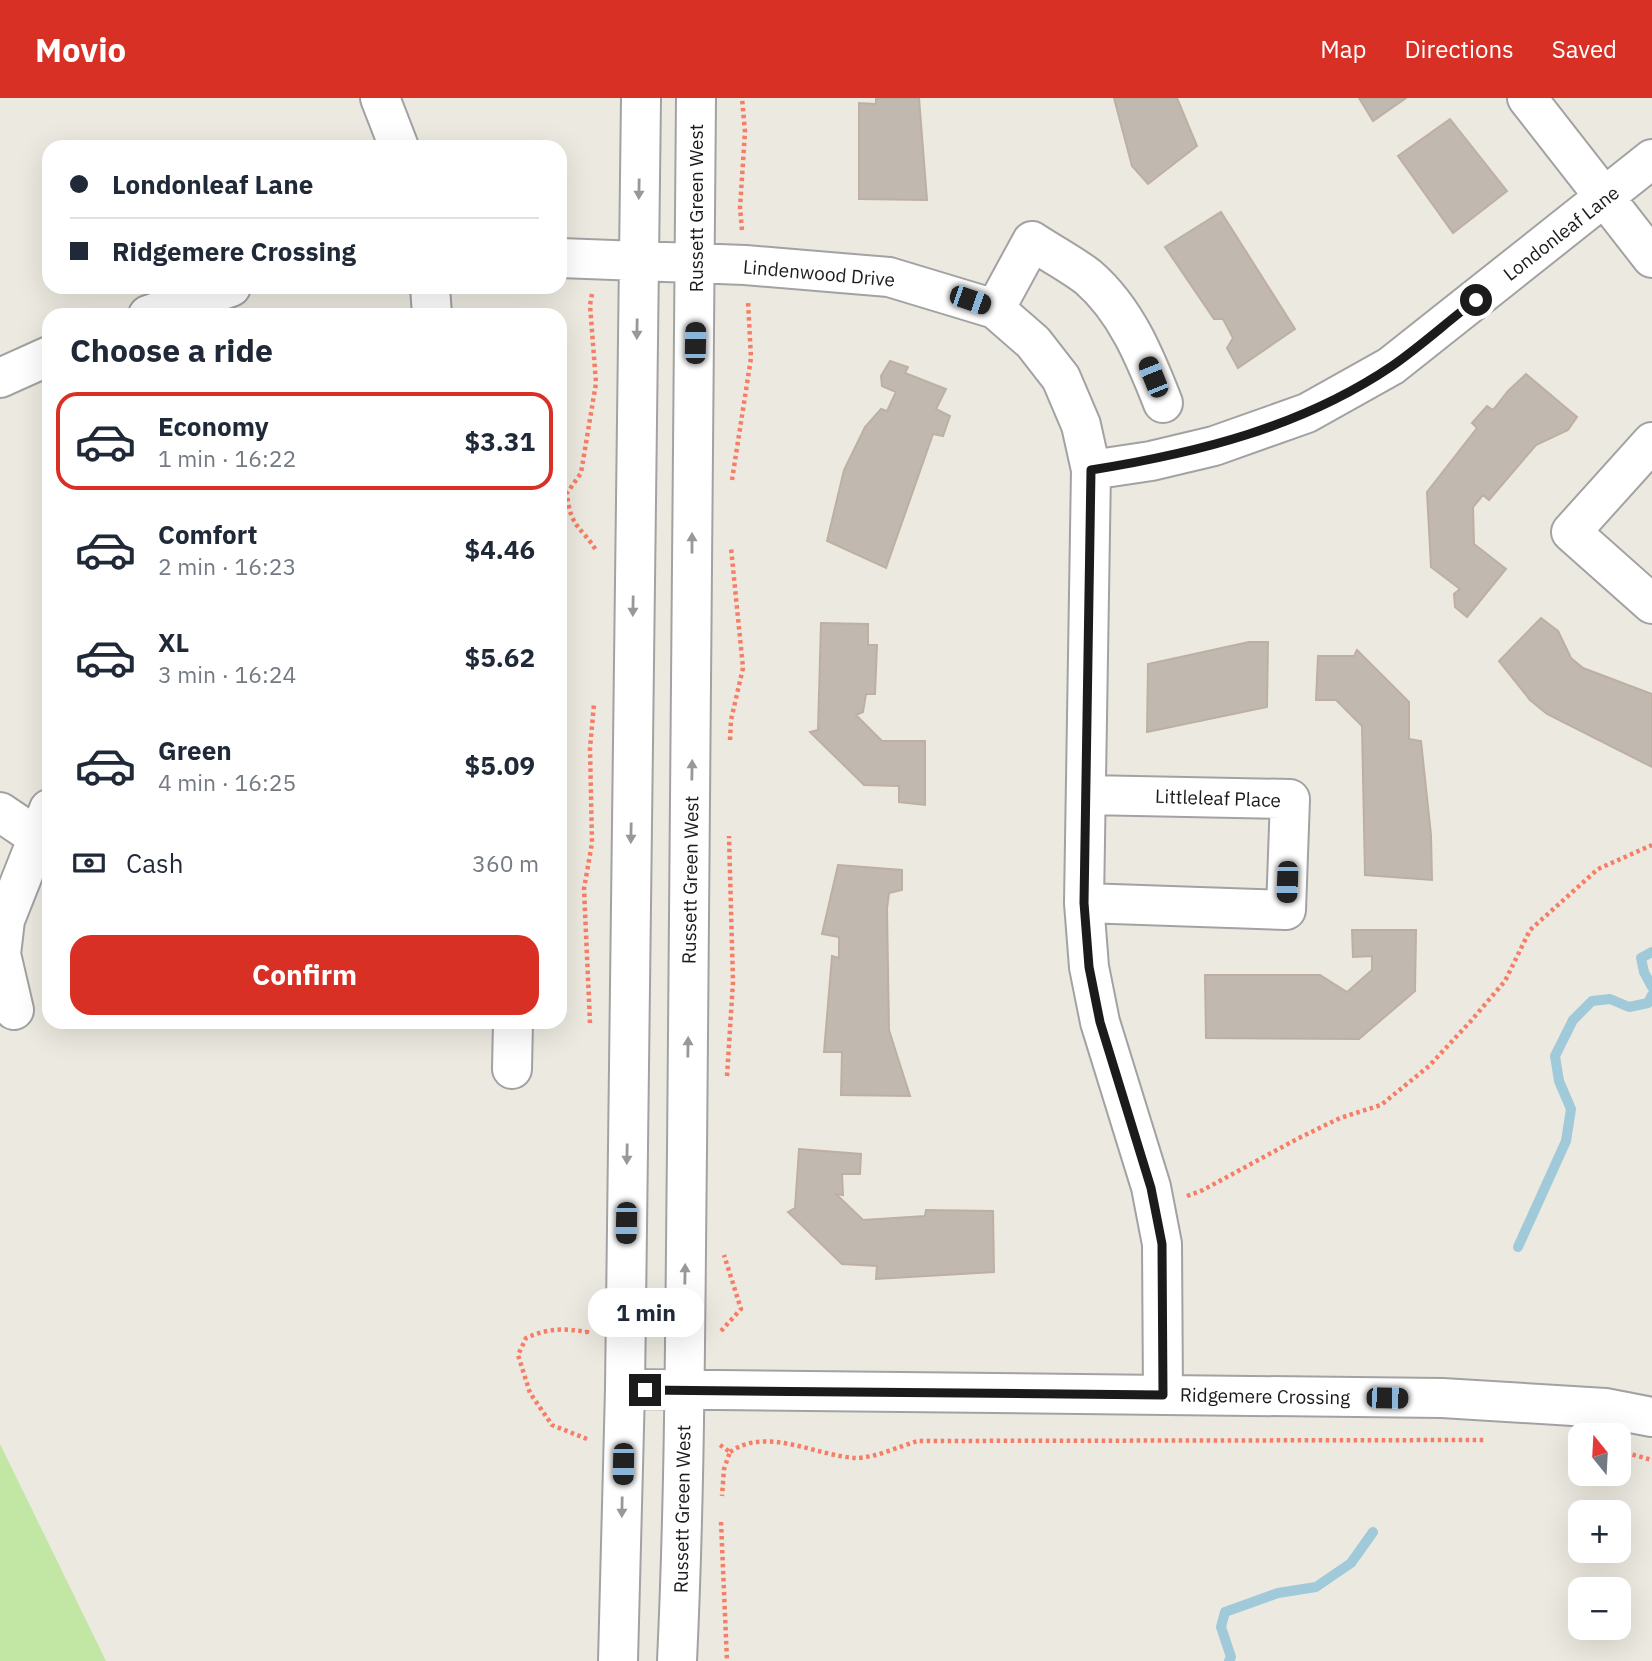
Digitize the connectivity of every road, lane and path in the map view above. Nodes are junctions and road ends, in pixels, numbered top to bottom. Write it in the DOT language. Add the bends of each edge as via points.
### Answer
graph roads {
  1 [pos="380,98"];
  2 [pos="641,98"];
  3 [pos="696,98"];
  4 [pos="742,98"];
  5 [pos="1527,98"];
  6 [pos="396,140"];
  7 [pos="1652,159"];
  8 [pos="1604,200"];
  9 [pos="578,258"];
  10 [pos="1652,258"];
  11 [pos="638,261"];
  12 [pos="696,263"];
  13 [pos="745,265"];
  14 [pos="210,294"];
  15 [pos="169,308"];
  16 [pos="995,309"];
  17 [pos="42,359"];
  18 [pos="0,378"];
  19 [pos="1163,403"];
  20 [pos="1652,442"];
  21 [pos="1091,470"];
  22 [pos="731,487"];
  23 [pos="730,539"];
  24 [pos="600,562"];
  25 [pos="1652,604"];
  26 [pos="595,701"];
  27 [pos="730,748"];
  28 [pos="1087,794"];
  29 [pos="0,812"];
  30 [pos="729,827"];
  31 [pos="42,828"];
  32 [pos="42,836"];
  33 [pos="1652,845"];
  34 [pos="1084,903"];
  35 [pos="14,1010"];
  36 [pos="513,1029"];
  37 [pos="591,1031"];
  38 [pos="512,1069"];
  39 [pos="725,1089"];
  40 [pos="1155,1207"];
  41 [pos="723,1252"];
  42 [pos="587,1321"];
  43 [pos="718,1334"];
  44 [pos="625,1390"];
  45 [pos="684,1390"];
  46 [pos="1163,1395"];
  47 [pos="1652,1417"];
  48 [pos="588,1439"];
  49 [pos="1496,1440"];
  50 [pos="716,1442"];
  51 [pos="730,1452"];
  52 [pos="1631,1454"];
  53 [pos="1652,1460"];
  54 [pos="721,1502"];
  55 [pos="720,1513"];
  56 [pos="618,1661"];
  57 [pos="677,1661"];
  58 [pos="727,1661"];
  1 -- 6 [label="street"];
  2 -- 11 [label="street, one-way"];
  3 -- 12 [label="street, Russett Green West"];
  4 -- 13 [label="path" via="745,132 740,208"];
  5 -- 8 [label="street"];
  7 -- 8 [label="street, Londonleaf Lane"];
  8 -- 10 [label="street"];
  8 -- 21 [label="street, Londonleaf Lane" via="1391,366 1307,413 1214,446"];
  9 -- 11 [label="street, Lindenwood Drive"];
  9 -- 24 [label="path" via="590,305 596,383 581,474 567,493 569,511 579,531 597,550"];
  11 -- 12 [label="street, Lindenwood Drive"];
  11 -- 44 [label="street, one-way"];
  12 -- 13 [label="street, Lindenwood Drive"];
  45 -- 12 [label="street, Russett Green West, one-way"];
  13 -- 16 [label="street, Lindenwood Drive" via="889,277"];
  13 -- 22 [label="path" via="751,358"];
  14 -- 15 [label="street"];
  16 -- 19 [label="street" via="1032,241 1088,278 1123,317"];
  16 -- 21 [label="street, Lindenwood Drive" via="1033,342 1061,378 1081,425"];
  17 -- 18 [label="street"];
  20 -- 25 [label="street" via="1571,532"];
  21 -- 28 [label="street, Lindenwood Drive"];
  23 -- 27 [label="path" via="743,667"];
  26 -- 37 [label="path" via="590,748 592,843 584,889"];
  28 -- 34 [label="street, Lindenwood Drive"];
  28 -- 34 [label="street, Littleleaf Place" via="1290,799 1286,909"];
  29 -- 31 [label="street"];
  30 -- 39 [label="path" via="733,982"];
  32 -- 35 [label="street" via="5,920 1,954"];
  33 -- 40 [label="path" via="1598,869 1530,930 1505,981 1479,1012 1429,1066 1381,1104 1340,1118 1203,1190"];
  34 -- 40 [label="street, Lindenwood Drive" via="1089,967 1100,1022"];
  36 -- 38 [label="street"];
  40 -- 46 [label="street, Lindenwood Drive" via="1162,1244"];
  41 -- 43 [label="path" via="741,1309"];
  42 -- 48 [label="path" via="587,1332 554,1329 526,1338 518,1355 530,1393 552,1425"];
  44 -- 45 [label="street, Ridgemere Crossing"];
  44 -- 56 [label="street, one-way"];
  45 -- 46 [label="street, Ridgemere Crossing"];
  45 -- 57 [label="street, Russett Green West"];
  46 -- 47 [label="street, Ridgemere Crossing" via="1520,1401"];
  49 -- 51 [label="path" via="918,1441 859,1458 810,1447 752,1442"];
  50 -- 51 [label="path"];
  51 -- 54 [label="path"];
  52 -- 53 [label="path"];
  55 -- 58 [label="path"];
}
